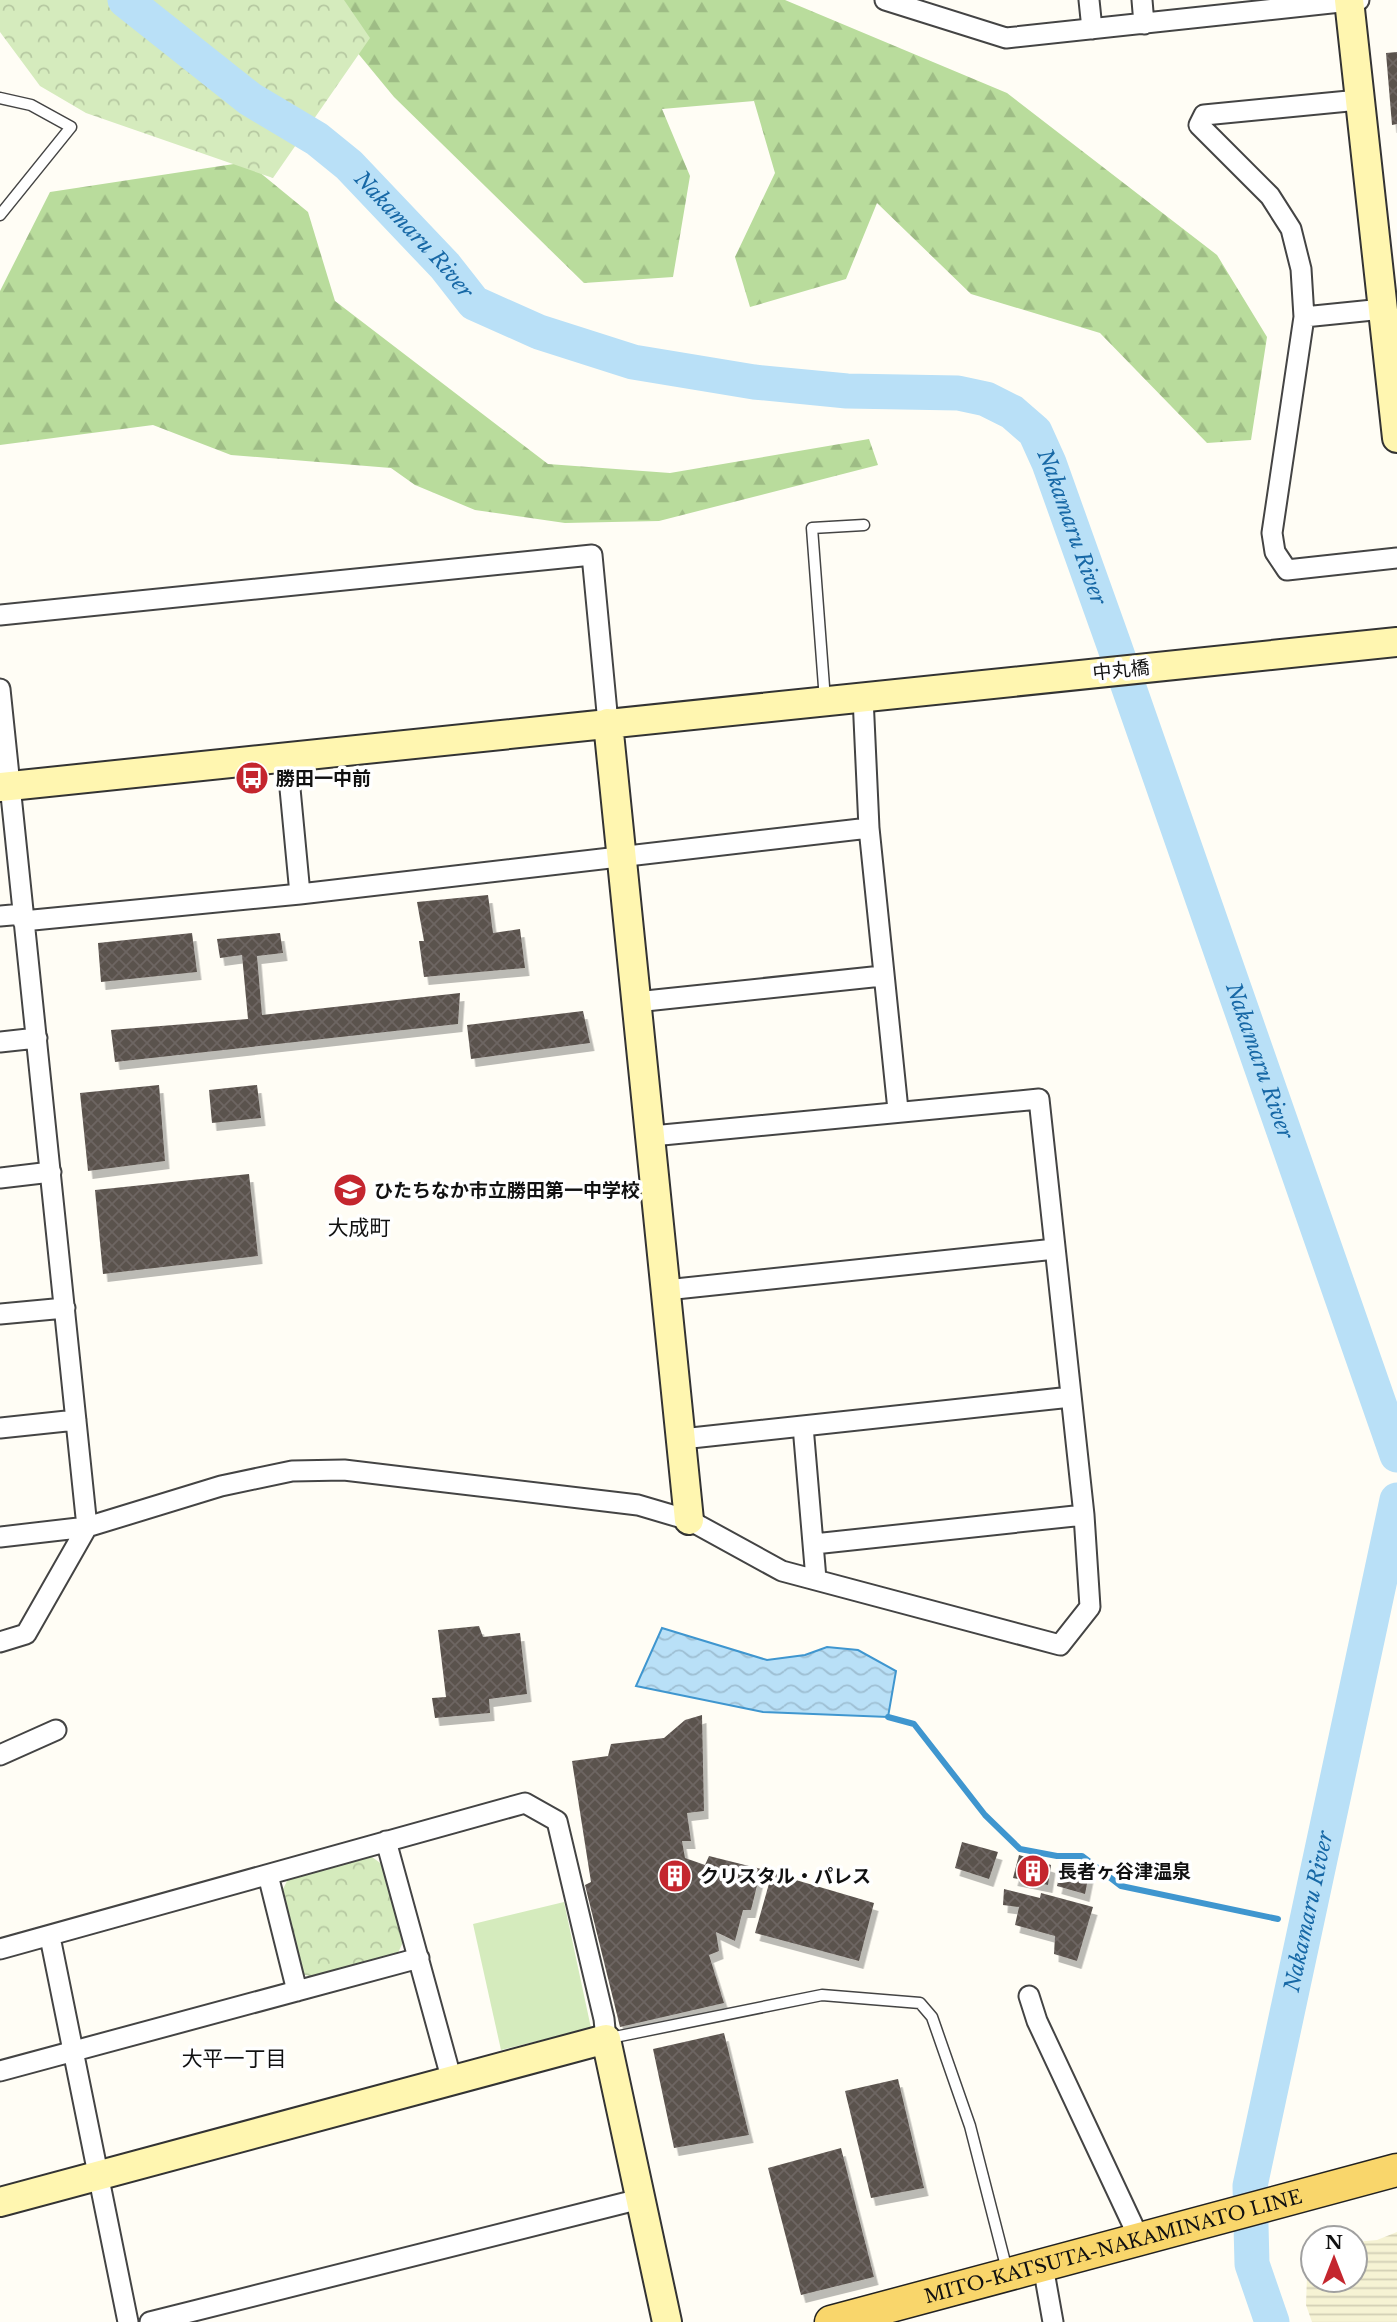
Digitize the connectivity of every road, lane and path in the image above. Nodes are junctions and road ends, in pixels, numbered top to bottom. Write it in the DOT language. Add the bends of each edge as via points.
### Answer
graph roads {
  1 [pos="885,0"];
  2 [pos="1089,0"];
  3 [pos="1142,0"];
  4 [pos="1353,0"];
  5 [pos="1281,4"];
  6 [pos="1144,24"];
  7 [pos="1092,29"];
  8 [pos="0,98"];
  9 [pos="1359,100"];
  10 [pos="0,215"];
  11 [pos="1382,309"];
  12 [pos="1304,317"];
  13 [pos="1397,438"];
  14 [pos="864,525"];
  15 [pos="1397,558"];
  16 [pos="0,615"];
  17 [pos="1397,642"];
  18 [pos="0,689"];
  19 [pos="863,697"];
  20 [pos="825,701"];
  21 [pos="608,723"];
  22 [pos="287,757"];
  23 [pos="5,786"];
  24 [pos="869,828"];
  25 [pos="623,855"];
  26 [pos="300,894"];
  27 [pos="0,916"];
  28 [pos="23,918"];
  29 [pos="882,976"];
  30 [pos="636,1002"];
  31 [pos="37,1038"];
  32 [pos="0,1042"];
  33 [pos="898,1110"];
  34 [pos="652,1136"];
  35 [pos="51,1172"];
  36 [pos="0,1178"];
  37 [pos="1055,1249"];
  38 [pos="666,1290"];
  39 [pos="65,1308"];
  40 [pos="0,1314"];
  41 [pos="1071,1397"];
  42 [pos="76,1420"];
  43 [pos="803,1426"];
  44 [pos="0,1428"];
  45 [pos="682,1439"];
  46 [pos="1084,1515"];
  47 [pos="688,1520"];
  48 [pos="87,1527"];
  49 [pos="0,1537"];
  50 [pos="814,1544"];
  51 [pos="816,1579"];
  52 [pos="0,1642"];
  53 [pos="56,1730"];
  54 [pos="0,1755"];
  55 [pos="386,1842"];
  56 [pos="268,1875"];
  57 [pos="50,1937"];
  58 [pos="0,1949"];
  59 [pos="419,1958"];
  60 [pos="297,1991"];
  61 [pos="1029,1996"];
  62 [pos="606,2039"];
  63 [pos="72,2052"];
  64 [pos="0,2071"];
  65 [pos="452,2081"];
  66 [pos="1397,2170"];
  67 [pos="99,2176"];
  68 [pos="640,2199"];
  69 [pos="0,2202"];
  70 [pos="1139,2238"];
  71 [pos="1042,2266"];
  72 [pos="1008,2274"];
  73 [pos="128,2322"];
  74 [pos="150,2322"];
  75 [pos="667,2322"];
  76 [pos="831,2322"];
  77 [pos="1053,2322"];
  1 -- 7 [label="street" via="1006,38"];
  2 -- 7 [label="street"];
  3 -- 6 [label="street"];
  4 -- 5 [label="street"];
  4 -- 9 [label="street"];
  5 -- 6 [label="street"];
  6 -- 7 [label="street"];
  8 -- 10 [label="lane" via="31,105 71,127"];
  9 -- 11 [label="street"];
  9 -- 12 [label="street" via="1204,115 1199,125 1270,196 1291,229 1301,269"];
  11 -- 12 [label="street"];
  11 -- 13 [label="street"];
  12 -- 15 [label="street" via="1272,533 1275,552 1287,570"];
  14 -- 20 [label="lane" via="811,528"];
  16 -- 21 [label="street" via="592,555"];
  17 -- 19 [label="street, 中丸橋"];
  18 -- 23 [label="street"];
  19 -- 20 [label="street, 中丸橋"];
  19 -- 24 [label="street"];
  20 -- 21 [label="street, 中丸橋"];
  21 -- 22 [label="street, 中丸橋"];
  21 -- 25 [label="street"];
  22 -- 23 [label="street, 中丸橋"];
  22 -- 26 [label="street"];
  23 -- 28 [label="street"];
  24 -- 25 [label="street"];
  24 -- 29 [label="street"];
  25 -- 26 [label="street"];
  25 -- 30 [label="street"];
  26 -- 28 [label="street"];
  27 -- 28 [label="street"];
  28 -- 31 [label="street"];
  29 -- 30 [label="street"];
  29 -- 33 [label="street"];
  30 -- 34 [label="street"];
  31 -- 32 [label="street"];
  31 -- 35 [label="street"];
  33 -- 34 [label="street"];
  33 -- 37 [label="street" via="1039,1099"];
  34 -- 38 [label="street"];
  35 -- 36 [label="street"];
  35 -- 39 [label="street"];
  37 -- 38 [label="street"];
  37 -- 41 [label="street"];
  38 -- 45 [label="street"];
  39 -- 40 [label="street"];
  39 -- 42 [label="street"];
  41 -- 43 [label="street"];
  41 -- 46 [label="street"];
  42 -- 44 [label="street"];
  42 -- 48 [label="street"];
  43 -- 45 [label="street"];
  43 -- 50 [label="street"];
  45 -- 47 [label="street"];
  46 -- 50 [label="street"];
  46 -- 51 [label="street" via="1090,1607 1060,1645"];
  47 -- 48 [label="street" via="596,1498 344,1471 292,1471 220,1486"];
  47 -- 51 [label="street" via="782,1571"];
  48 -- 49 [label="street"];
  48 -- 52 [label="street" via="26,1634"];
  50 -- 51 [label="street"];
  53 -- 54 [label="street"];
  55 -- 56 [label="street"];
  55 -- 59 [label="street"];
  55 -- 62 [label="street" via="525,1803 556,1821"];
  56 -- 57 [label="street"];
  56 -- 60 [label="street"];
  57 -- 58 [label="street"];
  57 -- 63 [label="street"];
  59 -- 60 [label="street"];
  59 -- 65 [label="street"];
  60 -- 63 [label="street"];
  61 -- 70 [label="street"];
  62 -- 65 [label="street"];
  62 -- 68 [label="street"];
  62 -- 72 [label="lane" via="822,1994 920,2003 932,2017 970,2126"];
  63 -- 64 [label="street"];
  63 -- 67 [label="street"];
  65 -- 67 [label="street"];
  66 -- 70 [label="main road, MITO-KATSUTA-NAKAMINATO LINE"];
  67 -- 69 [label="street"];
  67 -- 73 [label="street"];
  68 -- 74 [label="street"];
  68 -- 75 [label="street"];
  70 -- 71 [label="main road, MITO-KATSUTA-NAKAMINATO LINE"];
  71 -- 72 [label="main road, MITO-KATSUTA-NAKAMINATO LINE"];
  71 -- 77 [label="street"];
  72 -- 76 [label="main road, MITO-KATSUTA-NAKAMINATO LINE"];
}
